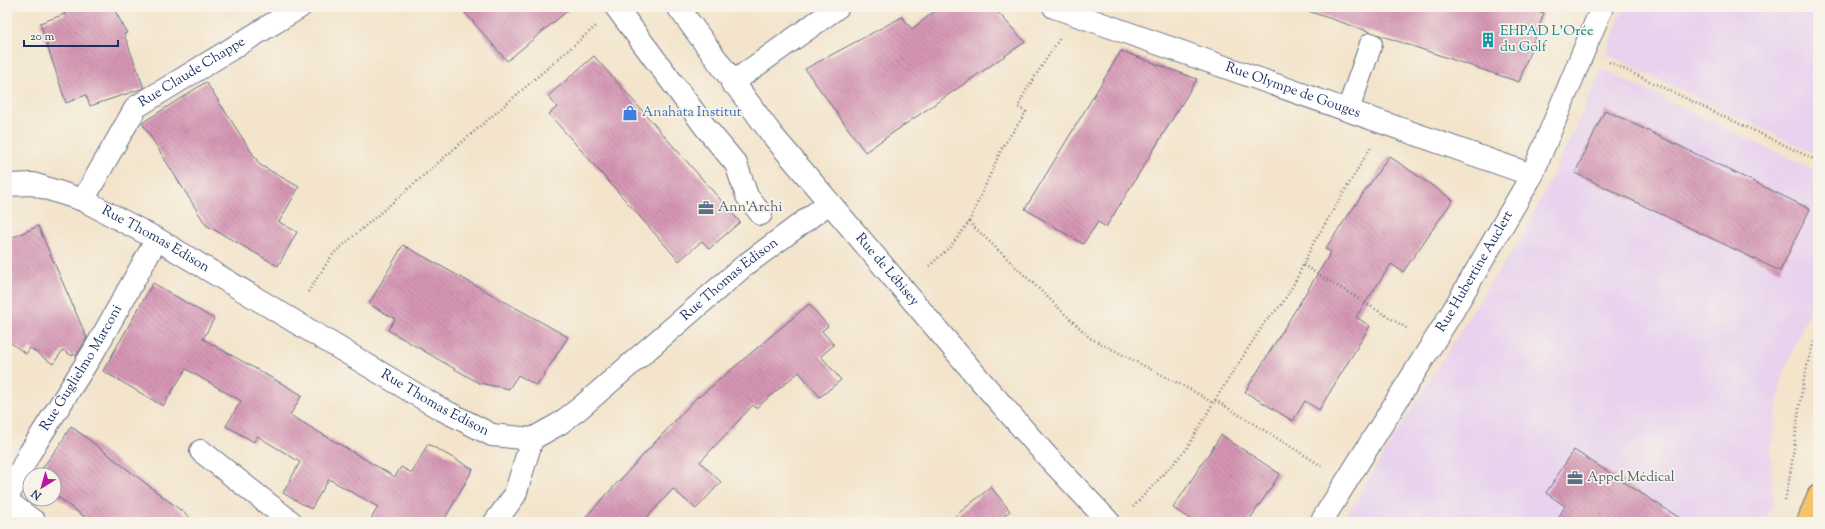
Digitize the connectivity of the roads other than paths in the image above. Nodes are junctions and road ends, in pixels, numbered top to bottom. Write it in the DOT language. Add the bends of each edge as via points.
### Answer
graph roads {
  1 [pos="300,7"];
  2 [pos="616,7"];
  3 [pos="678,7"];
  4 [pos="838,7"];
  5 [pos="1054,7"];
  6 [pos="1602,7"];
  7 [pos="1371,44"];
  8 [pos="732,83"];
  9 [pos="1348,110"];
  10 [pos="1532,174"];
  11 [pos="7,185"];
  12 [pos="83,200"];
  13 [pos="829,203"];
  14 [pos="762,214"];
  15 [pos="157,239"];
  16 [pos="532,439"];
  17 [pos="201,451"];
  18 [pos="1818,496"];
  19 [pos="7,500"];
  20 [pos="35,522"];
  21 [pos="291,522"];
  22 [pos="495,522"];
  23 [pos="1109,522"];
  24 [pos="1321,522"];
  25 [pos="1808,522"];
  1 -- 12 [label="street, Rue Claude Chappe" via="136,107"];
  2 -- 14 [label="street" via="736,164 747,196"];
  3 -- 8 [label="street, Rue de Lébisey"];
  4 -- 8 [label="street"];
  5 -- 9 [label="street, Rue Olympe de Gouges"];
  6 -- 10 [label="street, Rue Hubertine Auclert"];
  7 -- 9 [label="street"];
  8 -- 13 [label="street, Rue de Lébisey"];
  9 -- 10 [label="street, Rue Olympe de Gouges"];
  10 -- 24 [label="street, Rue Hubertine Auclert" via="1451,314"];
  11 -- 12 [label="street, Rue Thomas Edison" via="33,184"];
  12 -- 15 [label="street, Rue Thomas Edison"];
  13 -- 16 [label="street, Rue Thomas Edison" via="744,266 580,408 559,424"];
  13 -- 23 [label="street, Rue de Lébisey" via="1044,453"];
  15 -- 16 [label="street, Rue Thomas Edison" via="439,408 492,435"];
  15 -- 19 [label="street, Rue Guglielmo Marconi" via="94,351 29,454"];
  16 -- 22 [label="street" via="515,495"];
  17 -- 21 [label="street"];
  18 -- 25 [label="main road"];
  19 -- 20 [label="street, Rue Guglielmo Marconi"];
}
